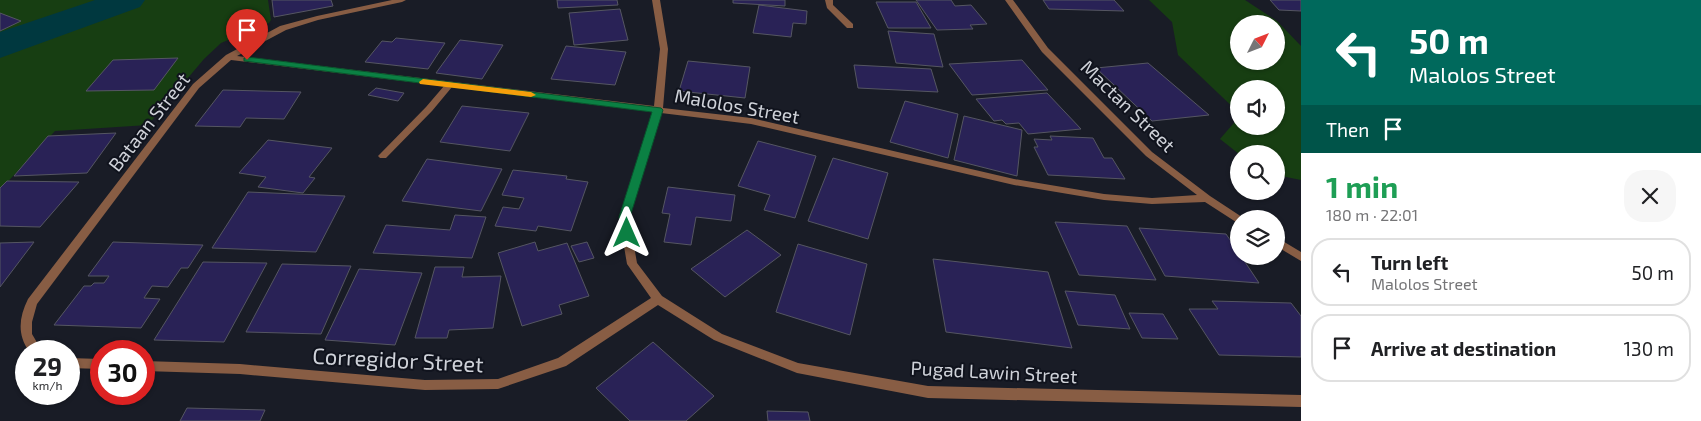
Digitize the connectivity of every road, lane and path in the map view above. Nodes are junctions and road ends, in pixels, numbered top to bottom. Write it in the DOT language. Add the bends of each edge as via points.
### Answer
graph roads {
  1 [pos="402,0"];
  2 [pos="656,0"];
  3 [pos="829,0"];
  4 [pos="1008,0"];
  5 [pos="850,26"];
  6 [pos="229,57"];
  7 [pos="449,85"];
  8 [pos="658,110"];
  9 [pos="383,156"];
  10 [pos="1207,198"];
  11 [pos="1230,213"];
  12 [pos="1285,247"];
  13 [pos="1301,257"];
  14 [pos="658,299"];
  15 [pos="30,340"];
  16 [pos="155,366"];
  17 [pos="1301,401"];
  1 -- 6 [label="street, Bataan Street" via="283,28"];
  2 -- 8 [label="street, Pugad Lawin Street" via="664,49"];
  3 -- 5 [label="street" via="830,6"];
  4 -- 10 [label="street, Mactan Street" via="1045,50 1149,154"];
  6 -- 7 [label="street, Malolos Street"];
  6 -- 15 [label="street, Bataan Street" via="196,86 32,302 25,325"];
  7 -- 8 [label="street, Malolos Street"];
  7 -- 9 [label="street"];
  8 -- 10 [label="street, Malolos Street" via="751,121 1014,182 1104,198 1152,201"];
  8 -- 14 [label="street, Pugad Lawin Street" via="624,217 632,264"];
  10 -- 11 [label="street, Mactan Street"];
  12 -- 13 [label="street"];
  14 -- 16 [label="street, Corregidor Street" via="562,362 498,384 425,385 240,369"];
  14 -- 17 [label="street, Pugad Lawin Street" via="718,337 797,368 928,392"];
}
